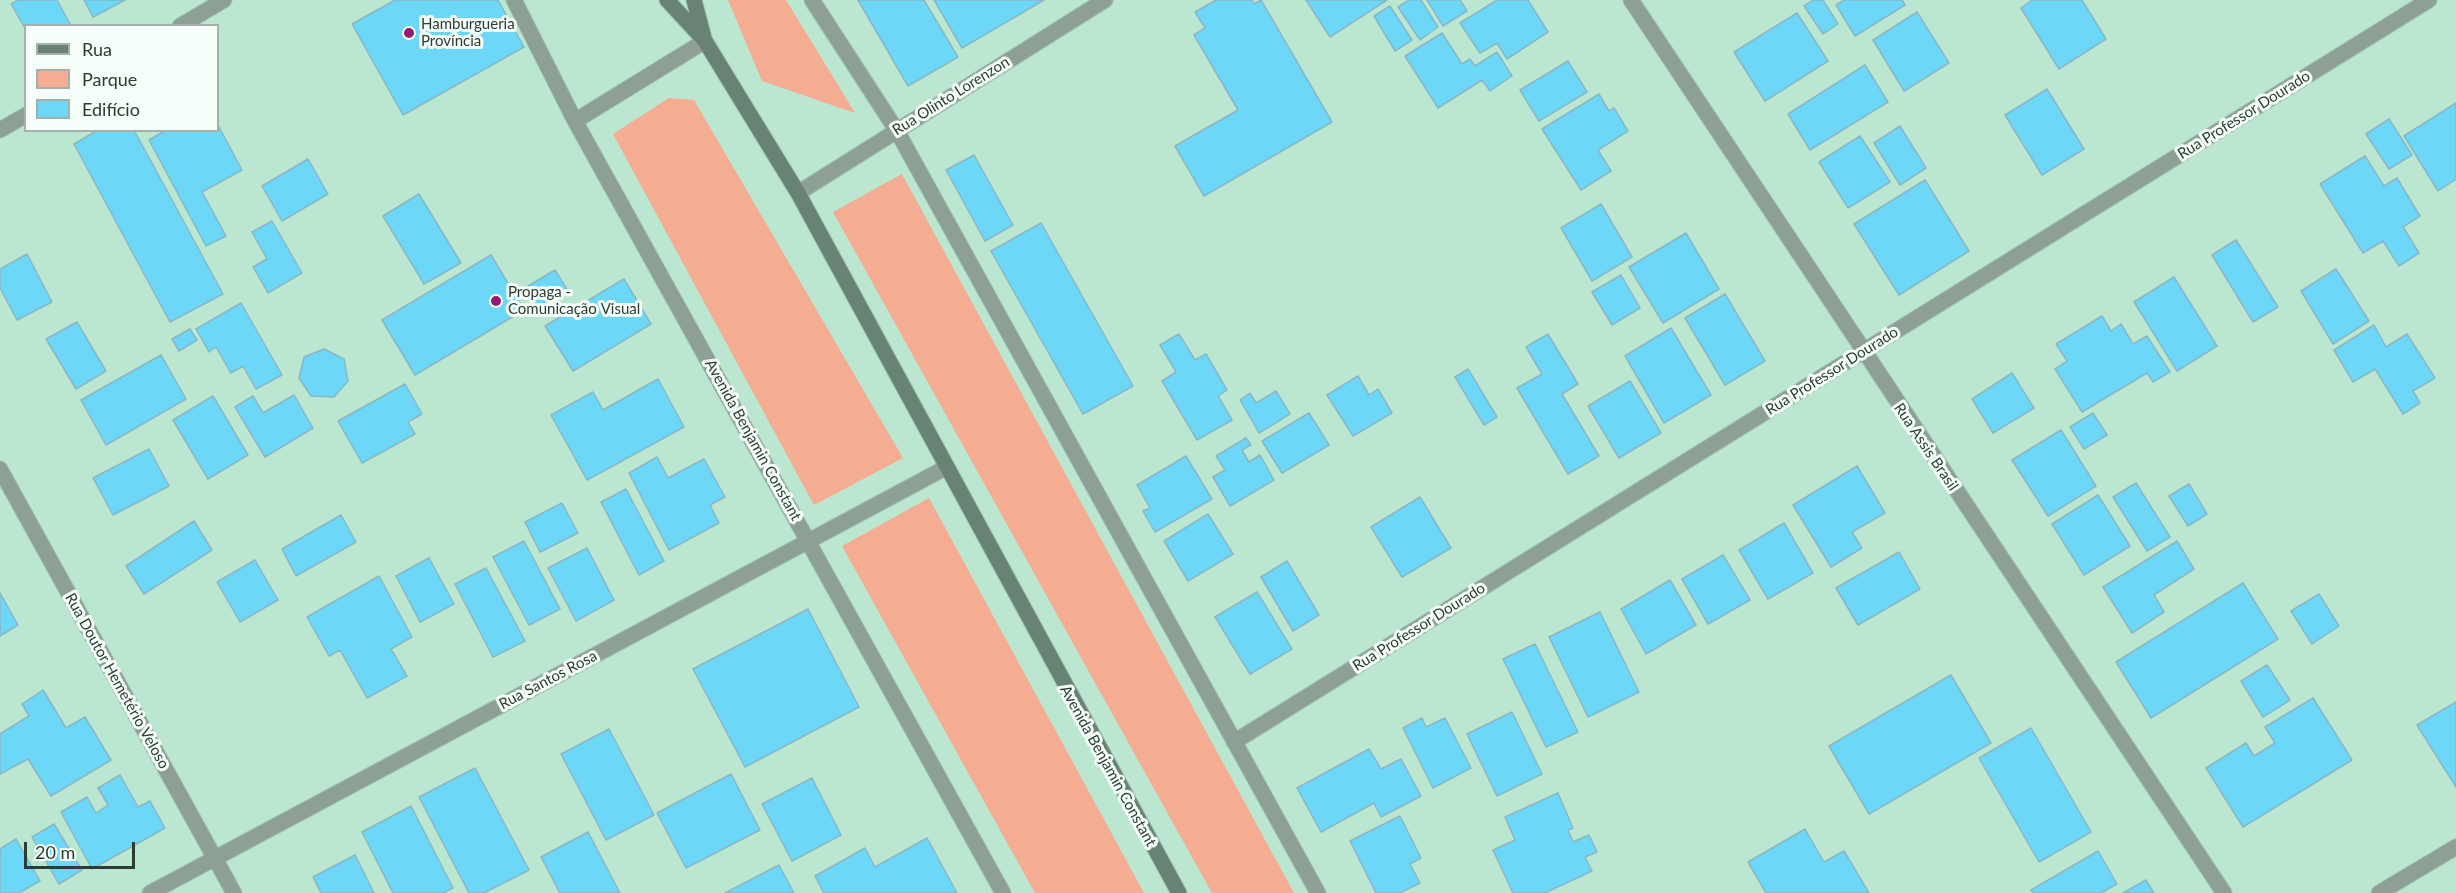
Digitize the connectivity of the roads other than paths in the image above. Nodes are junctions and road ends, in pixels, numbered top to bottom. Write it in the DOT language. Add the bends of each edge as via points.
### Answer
graph roads {
  1 [pos="224,0"];
  2 [pos="514,0"];
  3 [pos="667,0"];
  4 [pos="694,0"];
  5 [pos="812,0"];
  6 [pos="1105,0"];
  7 [pos="1631,0"];
  8 [pos="2429,0"];
  9 [pos="183,24"];
  10 [pos="705,41"];
  11 [pos="24,116"];
  12 [pos="575,121"];
  13 [pos="0,130"];
  14 [pos="897,131"];
  15 [pos="798,193"];
  16 [pos="1862,352"];
  17 [pos="947,467"];
  18 [pos="0,469"];
  19 [pos="809,541"];
  20 [pos="1234,742"];
  21 [pos="2456,847"];
  22 [pos="215,858"];
  23 [pos="150,893"];
  24 [pos="234,893"];
  25 [pos="1003,893"];
  26 [pos="1179,893"];
  27 [pos="1318,893"];
  28 [pos="2224,893"];
  29 [pos="2379,893"];
  1 -- 9 [label="street"];
  2 -- 12 [label="street, Avenida Benjamin Constant"];
  3 -- 10 [label="main road, Avenida Benjamin Constant"];
  4 -- 10 [label="main road, Avenida Benjamin Constant"];
  5 -- 14 [label="street"];
  6 -- 14 [label="street, Rua Olinto Lorenzon"];
  7 -- 16 [label="street, Rua Assis Brasil"];
  8 -- 16 [label="street, Rua Professor Dourado"];
  10 -- 12 [label="street"];
  10 -- 15 [label="main road, Avenida Benjamin Constant"];
  11 -- 13 [label="street"];
  12 -- 19 [label="street, Avenida Benjamin Constant"];
  14 -- 15 [label="street, Rua Olinto Lorenzon"];
  14 -- 20 [label="street"];
  15 -- 17 [label="main road, Avenida Benjamin Constant"];
  16 -- 20 [label="street, Rua Professor Dourado"];
  16 -- 28 [label="street, Rua Assis Brasil"];
  17 -- 19 [label="street, Rua Santos Rosa"];
  17 -- 26 [label="main road, Avenida Benjamin Constant"];
  18 -- 22 [label="street, Rua Doutor Hemetério Veloso"];
  19 -- 22 [label="street, Rua Santos Rosa"];
  19 -- 25 [label="street, Avenida Benjamin Constant"];
  20 -- 27 [label="street"];
  21 -- 29 [label="street"];
  22 -- 23 [label="street, Rua Santos Rosa"];
  22 -- 24 [label="street, Rua Doutor Hemetério Veloso"];
}
